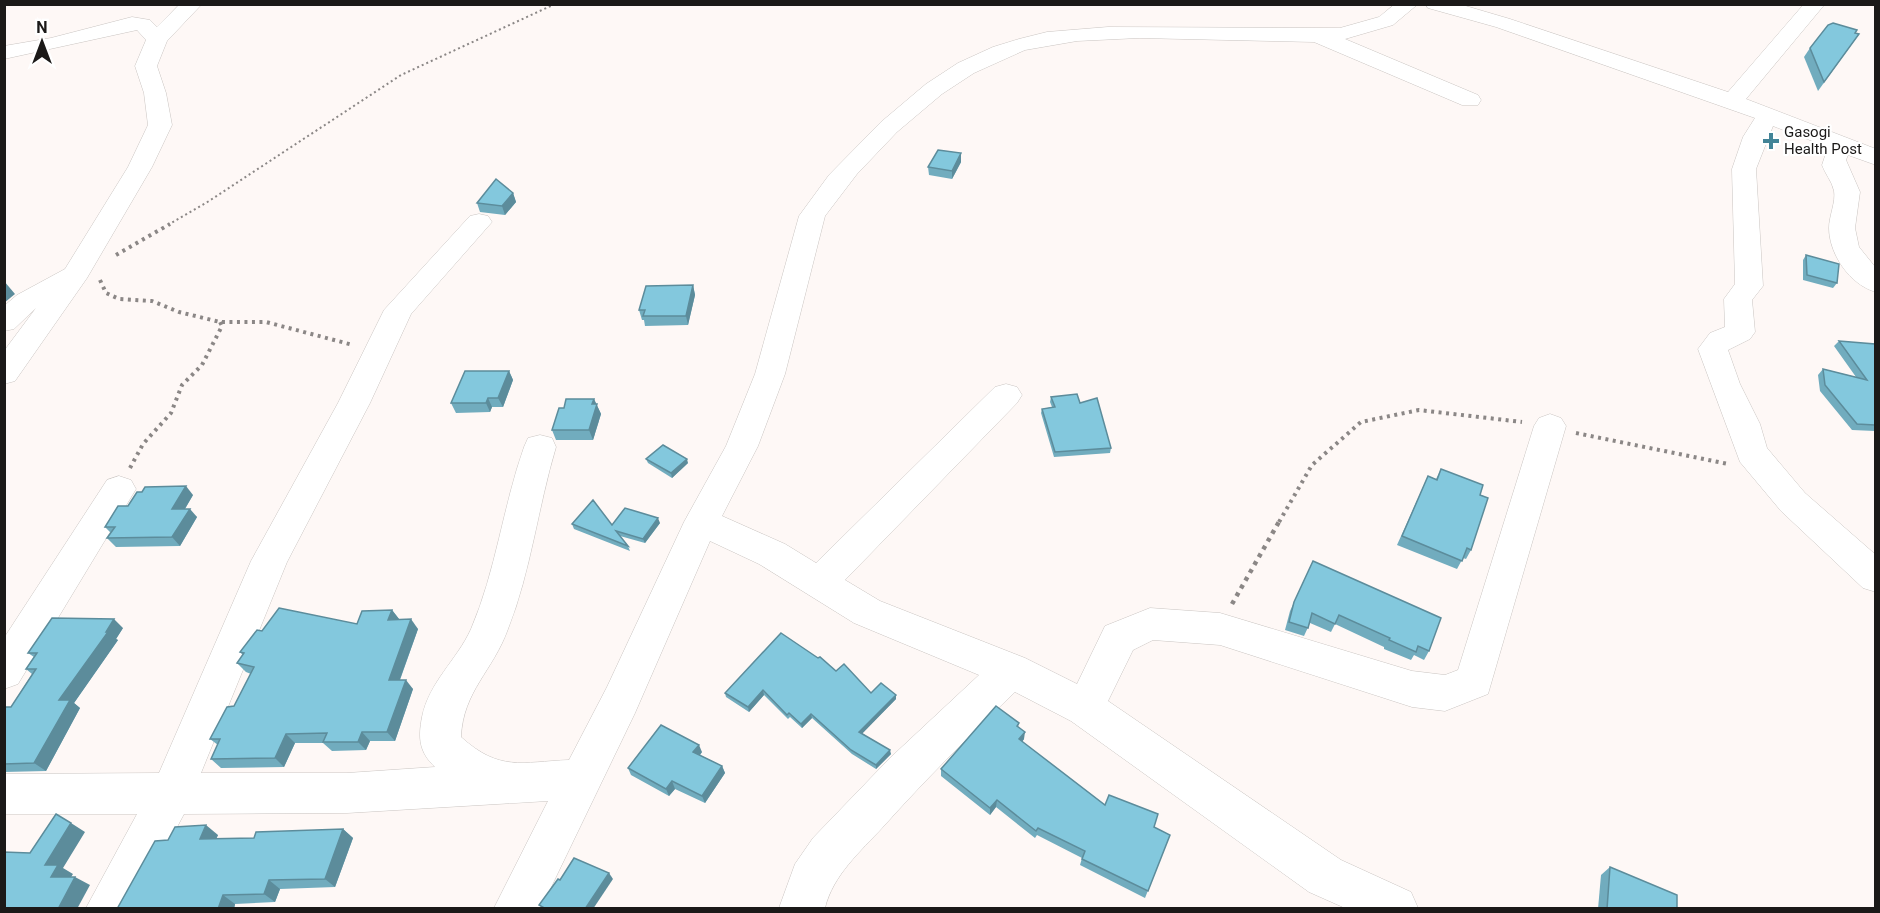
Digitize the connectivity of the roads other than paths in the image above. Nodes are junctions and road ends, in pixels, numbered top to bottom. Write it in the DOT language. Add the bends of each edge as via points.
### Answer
graph roads {
  1 [pos="192,4"];
  2 [pos="1408,4"];
  3 [pos="1435,4"];
  4 [pos="1815,4"];
  5 [pos="1317,35"];
  6 [pos="158,39"];
  7 [pos="4,53"];
  8 [pos="1470,100"];
  9 [pos="1732,100"];
  10 [pos="1768,115"];
  11 [pos="1841,145"];
  12 [pos="1875,158"];
  13 [pos="478,222"];
  14 [pos="80,273"];
  15 [pos="1875,283"];
  16 [pos="4,322"];
  17 [pos="4,374"];
  18 [pos="1006,395"];
  19 [pos="1550,426"];
  20 [pos="540,447"];
  21 [pos="119,489"];
  22 [pos="701,522"];
  23 [pos="1875,577"];
  24 [pos="819,583"];
  25 [pos="1011,670"];
  26 [pos="4,672"];
  27 [pos="1085,708"];
  28 [pos="583,780"];
  29 [pos="502,784"];
  30 [pos="172,793"];
  31 [pos="4,794"];
  32 [pos="109,909"];
  33 [pos="517,909"];
  34 [pos="802,909"];
  35 [pos="1395,909"];
  1 -- 6 [label="street"];
  2 -- 5 [label="street" via="1387,21"];
  3 -- 9 [label="street" via="1503,22"];
  4 -- 9 [label="street"];
  5 -- 8 [label="street"];
  5 -- 22 [label="street" via="1073,35 1018,45 945,79 917,100 861,154 825,194 812,216 770,374 742,446"];
  6 -- 7 [label="street" via="143,24 132,23"];
  6 -- 14 [label="street" via="146,66 160,125"];
  9 -- 10 [label="street"];
  10 -- 11 [label="street"];
  10 -- 23 [label="street" via="1744,169 1750,261 1749,286 1738,298 1740,332 1720,340 1713,349 1752,453 1793,502"];
  11 -- 12 [label="street"];
  11 -- 15 [label="street" via="1834,156 1834,169 1847,192 1843,217 1845,247 1852,264"];
  13 -- 30 [label="street" via="398,310 269,561"];
  14 -- 16 [label="street" via="27,301"];
  14 -- 17 [label="street"];
  18 -- 24 [label="street"];
  19 -- 27 [label="street" via="1474,682 1445,693 1412,690 1220,629 1150,624 1119,638"];
  20 -- 29 [label="street" via="489,631 448,700 441,724 440,744 452,758"];
  21 -- 26 [label="street"];
  22 -- 24 [label="street" via="772,554"];
  22 -- 28 [label="street"];
  24 -- 25 [label="street" via="867,612"];
  25 -- 27 [label="street"];
  25 -- 34 [label="street" via="928,747 823,861 803,899"];
  27 -- 35 [label="street" via="1325,876"];
  28 -- 29 [label="street"];
  28 -- 33 [label="street"];
  29 -- 30 [label="street" via="347,793"];
  30 -- 31 [label="street"];
  30 -- 32 [label="street"];
}
